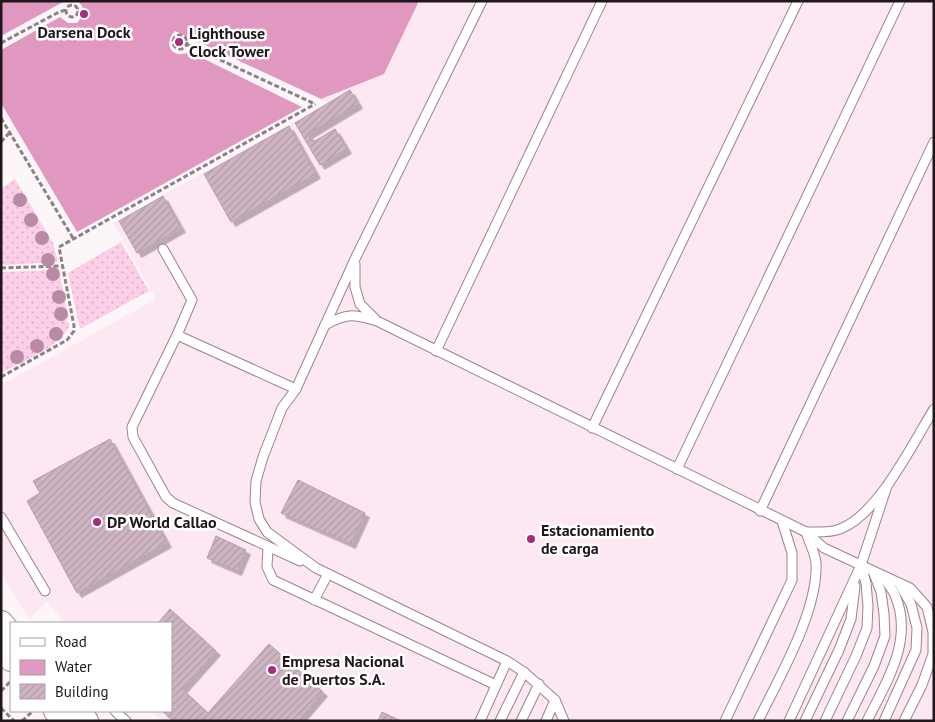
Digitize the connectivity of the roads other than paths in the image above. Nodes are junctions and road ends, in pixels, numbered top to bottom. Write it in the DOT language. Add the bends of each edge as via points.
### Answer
graph roads {
  1 [pos="482,1"];
  2 [pos="602,1"];
  3 [pos="798,1"];
  4 [pos="900,1"];
  5 [pos="934,142"];
  6 [pos="163,248"];
  7 [pos="355,259"];
  8 [pos="377,321"];
  9 [pos="325,325"];
  10 [pos="177,335"];
  11 [pos="436,351"];
  12 [pos="296,389"];
  13 [pos="934,408"];
  14 [pos="592,428"];
  15 [pos="677,469"];
  16 [pos="887,486"];
  17 [pos="760,510"];
  18 [pos="1,517"];
  19 [pos="782,521"];
  20 [pos="806,532"];
  21 [pos="268,547"];
  22 [pos="862,565"];
  23 [pos="316,568"];
  24 [pos="873,571"];
  25 [pos="328,574"];
  26 [pos="882,575"];
  27 [pos="856,578"];
  28 [pos="899,583"];
  29 [pos="45,591"];
  30 [pos="314,600"];
  31 [pos="1,623"];
  32 [pos="10,634"];
  33 [pos="1,647"];
  34 [pos="10,658"];
  35 [pos="507,661"];
  36 [pos="524,672"];
  37 [pos="496,684"];
  38 [pos="539,684"];
  39 [pos="555,700"];
  40 [pos="57,712"];
  41 [pos="116,712"];
  42 [pos="66,721"];
  43 [pos="126,721"];
  44 [pos="480,721"];
  45 [pos="500,721"];
  46 [pos="521,721"];
  47 [pos="546,721"];
  48 [pos="564,721"];
  49 [pos="725,721"];
  50 [pos="758,721"];
  51 [pos="788,721"];
  52 [pos="805,721"];
  53 [pos="825,721"];
  54 [pos="847,721"];
  55 [pos="868,721"];
  56 [pos="884,721"];
  57 [pos="904,721"];
  1 -- 7 [label="lane"];
  2 -- 11 [label="lane"];
  3 -- 14 [label="lane"];
  4 -- 15 [label="lane"];
  5 -- 17 [label="lane"];
  6 -- 10 [label="lane" via="192,300"];
  7 -- 8 [label="lane" via="355,286 360,304"];
  7 -- 9 [label="lane"];
  8 -- 9 [label="lane" via="355,315"];
  8 -- 11 [label="lane"];
  9 -- 12 [label="lane"];
  10 -- 12 [label="lane"];
  10 -- 21 [label="lane" via="132,427 133,437 173,504"];
  11 -- 14 [label="lane"];
  12 -- 23 [label="lane" via="282,408 263,457 256,482 255,502 259,519 267,532"];
  13 -- 16 [label="lane"];
  14 -- 15 [label="lane"];
  15 -- 17 [label="lane"];
  16 -- 20 [label="lane" via="861,516 840,530"];
  16 -- 22 [label="lane"];
  17 -- 19 [label="lane"];
  18 -- 29 [label="lane"];
  19 -- 20 [label="lane"];
  19 -- 49 [label="lane" via="792,553 792,580"];
  20 -- 22 [label="lane" via="824,548"];
  20 -- 50 [label="lane" via="816,562 815,587 800,634"];
  21 -- 23 [label="lane"];
  21 -- 30 [label="lane" via="266,567 273,580"];
  22 -- 24 [label="lane"];
  22 -- 27 [label="lane"];
  22 -- 53 [label="lane" via="868,606 867,628"];
  23 -- 25 [label="lane"];
  24 -- 26 [label="lane"];
  24 -- 54 [label="lane" via="881,592 885,636"];
  25 -- 30 [label="lane"];
  25 -- 35 [label="lane"];
  26 -- 28 [label="lane"];
  26 -- 55 [label="lane" via="895,596 901,620 901,644"];
  27 -- 51 [label="lane"];
  27 -- 52 [label="lane" via="851,620"];
  28 -- 56 [label="lane" via="911,604 917,628 916,650"];
  28 -- 57 [label="lane" via="910,588 927,607 933,632 933,654"];
  30 -- 37 [label="lane"];
  31 -- 32 [label="main road"];
  33 -- 34 [label="main road"];
  35 -- 36 [label="lane"];
  35 -- 37 [label="lane"];
  36 -- 38 [label="lane"];
  36 -- 45 [label="lane"];
  37 -- 44 [label="lane"];
  38 -- 39 [label="lane"];
  38 -- 46 [label="lane"];
  39 -- 47 [label="lane"];
  39 -- 48 [label="lane"];
  40 -- 42 [label="main road"];
  41 -- 43 [label="lane"];
}
